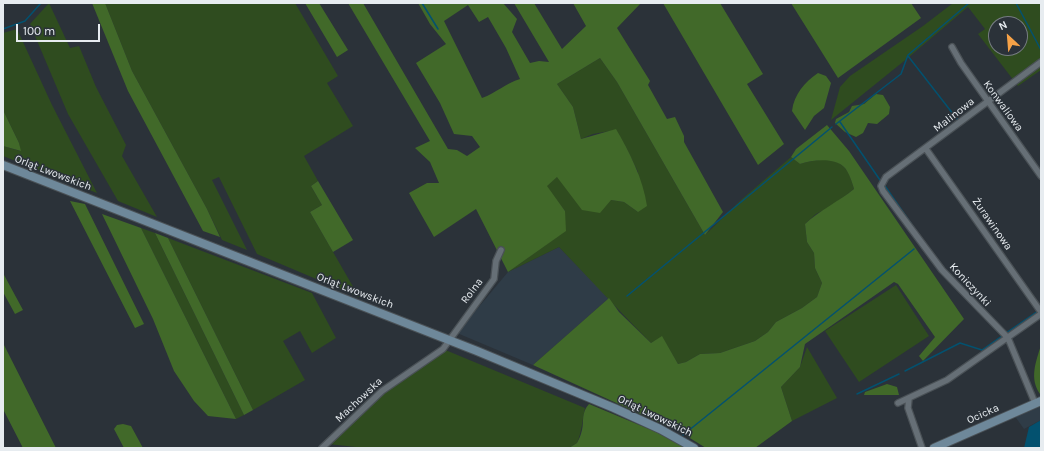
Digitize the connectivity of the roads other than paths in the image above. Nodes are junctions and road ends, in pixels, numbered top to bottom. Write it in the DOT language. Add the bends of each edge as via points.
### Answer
graph roads {
  1 [pos="952,47"];
  2 [pos="1041,62"];
  3 [pos="988,101"];
  4 [pos="926,149"];
  5 [pos="3,165"];
  6 [pos="1041,176"];
  7 [pos="881,186"];
  8 [pos="501,250"];
  9 [pos="1041,313"];
  10 [pos="1008,338"];
  11 [pos="448,340"];
  12 [pos="909,398"];
  13 [pos="1038,402"];
  14 [pos="898,403"];
  15 [pos="322,448"];
  16 [pos="694,448"];
  17 [pos="922,448"];
  18 [pos="934,448"];
  1 -- 3 [label="street, Konwaliowa"];
  2 -- 3 [label="street, Malinowa"];
  3 -- 4 [label="street, Malinowa"];
  3 -- 6 [label="street, Konwaliowa"];
  4 -- 7 [label="street, Malinowa" via="886,177"];
  4 -- 9 [label="street, Żurawinowa"];
  5 -- 11 [label="street, Orląt Lwowskich"];
  7 -- 10 [label="street, Koniczynki" via="942,270"];
  8 -- 11 [label="street, Rolna" via="496,261 494,279"];
  9 -- 10 [label="street"];
  10 -- 12 [label="street" via="947,380"];
  10 -- 13 [label="street, Koniczynki"];
  11 -- 15 [label="street, Machowska" via="443,349 382,390"];
  11 -- 16 [label="street, Orląt Lwowskich" via="614,408"];
  12 -- 14 [label="street"];
  12 -- 17 [label="street" via="908,408"];
  13 -- 18 [label="street, Ocicka"];
}
